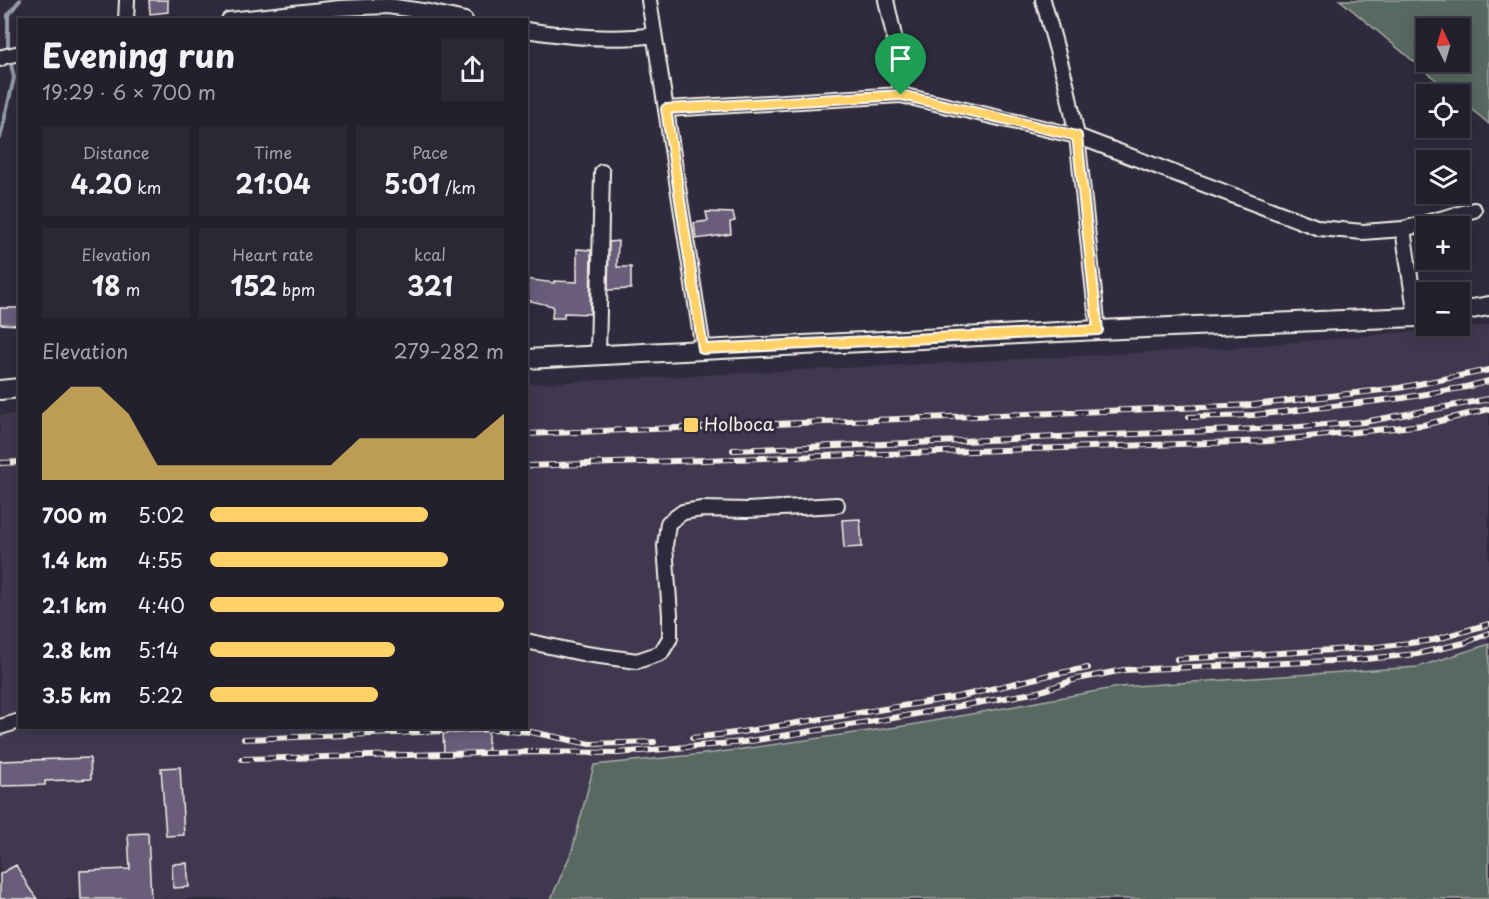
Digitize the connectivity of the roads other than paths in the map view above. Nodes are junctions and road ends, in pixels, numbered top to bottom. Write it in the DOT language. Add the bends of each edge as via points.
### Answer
graph roads {
  1 [pos="127,0"];
  2 [pos="650,0"];
  3 [pos="886,0"];
  4 [pos="1043,0"];
  5 [pos="126,18"];
  6 [pos="248,18"];
  7 [pos="456,18"];
  8 [pos="528,30"];
  9 [pos="654,35"];
  10 [pos="18,53"];
  11 [pos="1,58"];
  12 [pos="901,95"];
  13 [pos="666,109"];
  14 [pos="1077,136"];
  15 [pos="602,172"];
  16 [pos="1474,210"];
  17 [pos="1403,229"];
  18 [pos="1416,292"];
  19 [pos="1489,306"];
  20 [pos="1470,309"];
  21 [pos="1416,316"];
  22 [pos="1098,330"];
  23 [pos="703,349"];
  24 [pos="598,355"];
  25 [pos="528,358"];
  26 [pos="18,388"];
  27 [pos="0,390"];
  28 [pos="837,505"];
  29 [pos="528,641"];
  30 [pos="18,722"];
  31 [pos="0,727"];
  1 -- 5 [label="street"];
  2 -- 9 [label="street"];
  3 -- 12 [label="street"];
  4 -- 14 [label="street"];
  6 -- 7 [label="street" via="388,6"];
  8 -- 9 [label="street" via="590,38"];
  9 -- 13 [label="street"];
  10 -- 11 [label="street"];
  12 -- 13 [label="street"];
  12 -- 14 [label="street"];
  13 -- 23 [label="street"];
  14 -- 17 [label="street" via="1319,228 1363,232"];
  14 -- 22 [label="street"];
  15 -- 24 [label="street"];
  16 -- 17 [label="street"];
  17 -- 18 [label="street"];
  19 -- 20 [label="main road"];
  21 -- 22 [label="main road"];
  22 -- 23 [label="main road"];
  23 -- 24 [label="main road"];
  24 -- 25 [label="main road"];
  26 -- 27 [label="main road"];
  28 -- 29 [label="street" via="702,509 682,512 668,523 665,546 670,638 661,653 637,661"];
  30 -- 31 [label="street"];
}
